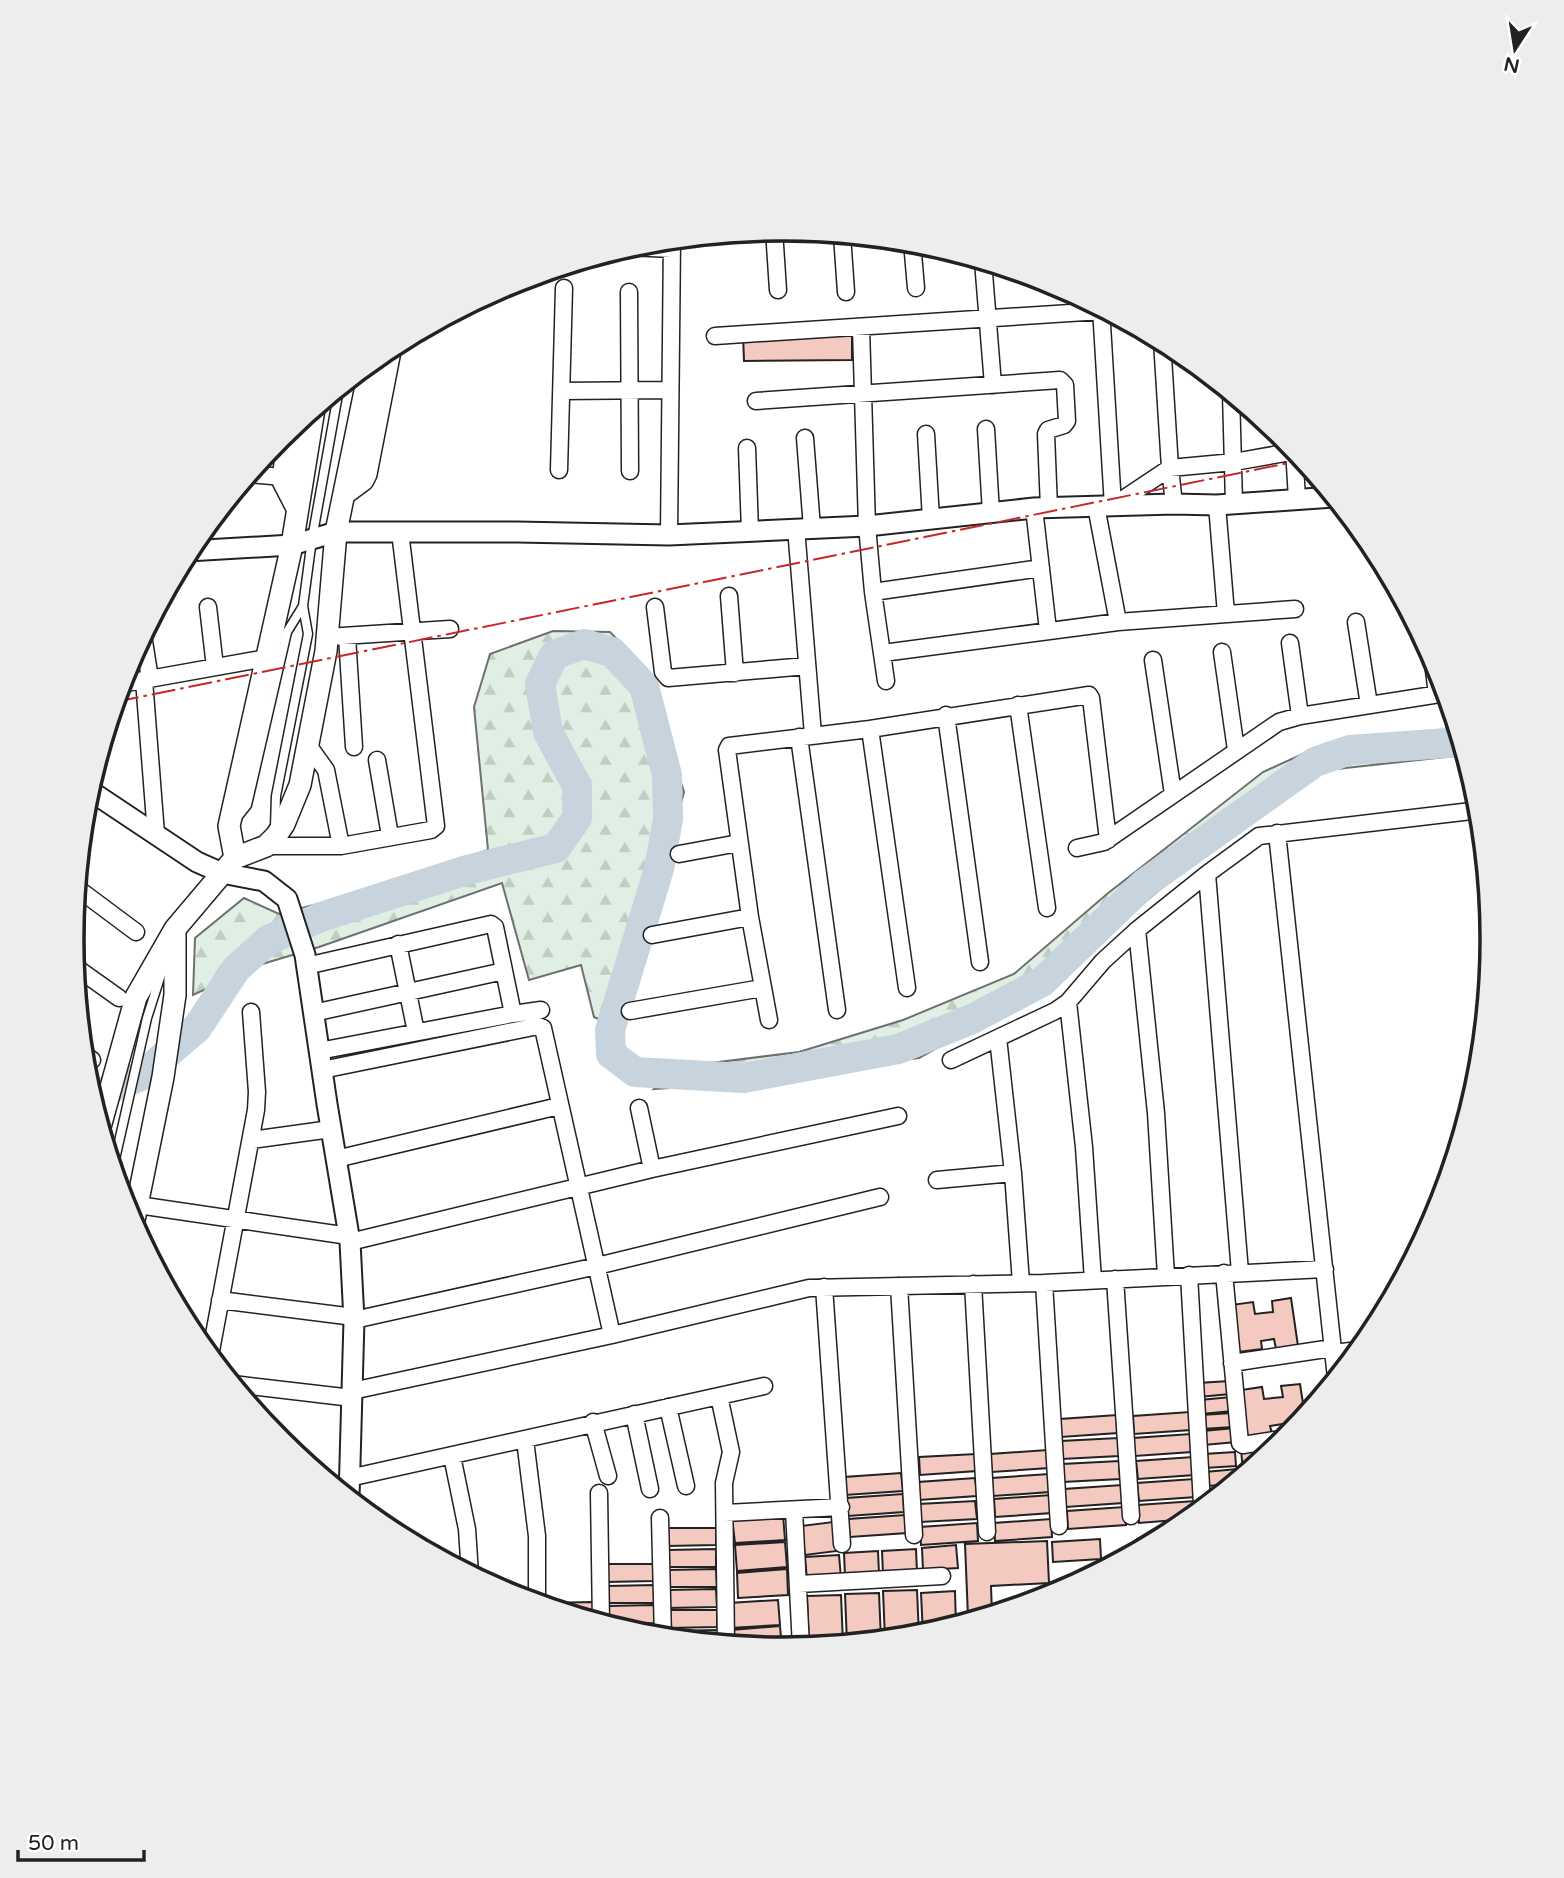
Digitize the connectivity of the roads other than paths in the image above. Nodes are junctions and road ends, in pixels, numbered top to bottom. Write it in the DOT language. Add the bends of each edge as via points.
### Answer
graph roads {
  1 [pos="775,241"];
  2 [pos="843,244"];
  3 [pos="672,250"];
  4 [pos="913,253"];
  5 [pos="984,271"];
  6 [pos="565,288"];
  7 [pos="916,288"];
  8 [pos="778,290"];
  9 [pos="629,292"];
  10 [pos="846,292"];
  11 [pos="1085,310"];
  12 [pos="987,318"];
  13 [pos="1101,319"];
  14 [pos="861,328"];
  15 [pos="715,336"];
  16 [pos="1164,355"];
  17 [pos="388,364"];
  18 [pos="368,377"];
  19 [pos="993,385"];
  20 [pos="628,390"];
  21 [pos="670,390"];
  22 [pos="562,391"];
  23 [pos="863,396"];
  24 [pos="756,401"];
  25 [pos="335,403"];
  26 [pos="1232,405"];
  27 [pos="311,424"];
  28 [pos="986,429"];
  29 [pos="926,434"];
  30 [pos="805,438"];
  31 [pos="287,446"];
  32 [pos="747,448"];
  33 [pos="1283,452"];
  34 [pos="1234,462"];
  35 [pos="1296,467"];
  36 [pos="1170,468"];
  37 [pos="559,470"];
  38 [pos="630,471"];
  39 [pos="261,475"];
  40 [pos="283,477"];
  41 [pos="344,494"];
  42 [pos="1322,498"];
  43 [pos="1297,499"];
  44 [pos="1174,504"];
  45 [pos="1226,504"];
  46 [pos="1105,506"];
  47 [pos="297,508"];
  48 [pos="1042,508"];
  49 [pos="991,513"];
  50 [pos="931,519"];
  51 [pos="867,526"];
  52 [pos="804,528"];
  53 [pos="750,531"];
  54 [pos="336,532"];
  55 [pos="400,532"];
  56 [pos="669,536"];
  57 [pos="302,542"];
  58 [pos="203,550"];
  59 [pos="1041,568"];
  60 [pos="873,592"];
  61 [pos="729,596"];
  62 [pos="303,606"];
  63 [pos="208,607"];
  64 [pos="655,607"];
  65 [pos="1295,609"];
  66 [pos="1226,614"];
  67 [pos="1118,622"];
  68 [pos="1356,622"];
  69 [pos="450,629"];
  70 [pos="1048,630"];
  71 [pos="412,631"];
  72 [pos="337,636"];
  73 [pos="1290,643"];
  74 [pos="1222,652"];
  75 [pos="883,653"];
  76 [pos="145,655"];
  77 [pos="267,658"];
  78 [pos="1153,660"];
  79 [pos="807,666"];
  80 [pos="215,667"];
  81 [pos="735,673"];
  82 [pos="147,680"];
  83 [pos="886,681"];
  84 [pos="133,682"];
  85 [pos="1435,694"];
  86 [pos="1018,705"];
  87 [pos="1369,705"];
  88 [pos="946,715"];
  89 [pos="1300,716"];
  90 [pos="870,729"];
  91 [pos="806,736"];
  92 [pos="308,745"];
  93 [pos="354,747"];
  94 [pos="1236,750"];
  95 [pos="377,760"];
  96 [pos="1173,794"];
  97 [pos="99,796"];
  98 [pos="1468,811"];
  99 [pos="229,826"];
  100 [pos="1277,833"];
  101 [pos="156,834"];
  102 [pos="390,836"];
  103 [pos="1108,839"];
  104 [pos="271,841"];
  105 [pos="739,843"];
  106 [pos="341,846"];
  107 [pos="1077,848"];
  108 [pos="679,854"];
  109 [pos="229,865"];
  110 [pos="1207,874"];
  111 [pos="85,894"];
  112 [pos="1047,908"];
  113 [pos="750,917"];
  114 [pos="175,929"];
  115 [pos="1137,930"];
  116 [pos="136,932"];
  117 [pos="652,935"];
  118 [pos="398,944"];
  119 [pos="306,960"];
  120 [pos="980,962"];
  121 [pos="504,971"];
  122 [pos="85,974"];
  123 [pos="762,988"];
  124 [pos="907,988"];
  125 [pos="408,991"];
  126 [pos="119,998"];
  127 [pos="1068,1002"];
  128 [pos="541,1010"];
  129 [pos="837,1010"];
  130 [pos="630,1011"];
  131 [pos="251,1012"];
  132 [pos="313,1013"];
  133 [pos="513,1014"];
  134 [pos="769,1020"];
  135 [pos="416,1032"];
  136 [pos="998,1038"];
  137 [pos="951,1060"];
  138 [pos="320,1061"];
  139 [pos="559,1106"];
  140 [pos="105,1108"];
  141 [pos="639,1108"];
  142 [pos="898,1115"];
  143 [pos="331,1129"];
  144 [pos="251,1140"];
  145 [pos="117,1150"];
  146 [pos="336,1159"];
  147 [pos="652,1169"];
  148 [pos="1013,1174"];
  149 [pos="937,1180"];
  150 [pos="578,1186"];
  151 [pos="880,1196"];
  152 [pos="138,1207"];
  153 [pos="141,1215"];
  154 [pos="235,1221"];
  155 [pos="349,1239"];
  156 [pos="597,1266"];
  157 [pos="1325,1269"];
  158 [pos="1232,1273"];
  159 [pos="1189,1275"];
  160 [pos="1166,1276"];
  161 [pos="1115,1279"];
  162 [pos="1093,1280"];
  163 [pos="1020,1283"];
  164 [pos="1044,1283"];
  165 [pos="972,1284"];
  166 [pos="899,1286"];
  167 [pos="824,1287"];
  168 [pos="220,1300"];
  169 [pos="354,1318"];
  170 [pos="612,1335"];
  171 [pos="212,1341"];
  172 [pos="1332,1351"];
  173 [pos="1345,1351"];
  174 [pos="1232,1363"];
  175 [pos="1334,1366"];
  176 [pos="245,1385"];
  177 [pos="764,1386"];
  178 [pos="352,1394"];
  179 [pos="719,1396"];
  180 [pos="668,1406"];
  181 [pos="634,1414"];
  182 [pos="593,1422"];
  183 [pos="525,1440"];
  184 [pos="1268,1441"];
  185 [pos="452,1456"];
  186 [pos="608,1475"];
  187 [pos="349,1486"];
  188 [pos="687,1486"];
  189 [pos="350,1488"];
  190 [pos="650,1489"];
  191 [pos="598,1493"];
  192 [pos="1202,1497"];
  193 [pos="841,1507"];
  194 [pos="794,1510"];
  195 [pos="725,1513"];
  196 [pos="1130,1516"];
  197 [pos="660,1518"];
  198 [pos="1059,1526"];
  199 [pos="987,1532"];
  200 [pos="914,1535"];
  201 [pos="842,1544"];
  202 [pos="469,1563"];
  203 [pos="942,1576"];
  204 [pos="799,1584"];
  205 [pos="537,1592"];
  206 [pos="601,1613"];
  207 [pos="663,1627"];
  208 [pos="726,1635"];
  209 [pos="801,1637"];
  1 -- 8 [label="street"];
  2 -- 10 [label="street"];
  3 -- 21 [label="street"];
  4 -- 7 [label="street"];
  5 -- 12 [label="street"];
  6 -- 22 [label="street"];
  9 -- 20 [label="street"];
  11 -- 12 [label="street"];
  12 -- 14 [label="street"];
  12 -- 19 [label="street"];
  13 -- 46 [label="street"];
  14 -- 15 [label="street"];
  14 -- 23 [label="street"];
  16 -- 36 [label="street"];
  17 -- 41 [label="main road" via="366,474"];
  18 -- 41 [label="main road"];
  19 -- 23 [label="street"];
  19 -- 48 [label="street" via="1064,383 1066,423 1046,434"];
  20 -- 21 [label="street"];
  20 -- 22 [label="street"];
  20 -- 38 [label="street"];
  21 -- 56 [label="street"];
  22 -- 37 [label="street"];
  23 -- 24 [label="street"];
  23 -- 51 [label="street"];
  25 -- 57 [label="lane"];
  26 -- 34 [label="street"];
  27 -- 47 [label="main road"];
  28 -- 49 [label="street"];
  29 -- 50 [label="street"];
  30 -- 52 [label="street"];
  31 -- 40 [label="main road"];
  32 -- 53 [label="street"];
  33 -- 34 [label="street"];
  34 -- 36 [label="street"];
  34 -- 45 [label="street"];
  35 -- 43 [label="street"];
  36 -- 44 [label="street"];
  36 -- 46 [label="street"];
  39 -- 40 [label="street"];
  40 -- 47 [label="main road"];
  41 -- 54 [label="main road"];
  42 -- 43 [label="street"];
  43 -- 45 [label="street"];
  44 -- 45 [label="street"];
  44 -- 46 [label="street"];
  45 -- 66 [label="street"];
  46 -- 48 [label="street"];
  46 -- 67 [label="street"];
  47 -- 57 [label="main road"];
  48 -- 49 [label="street"];
  48 -- 59 [label="street"];
  49 -- 50 [label="street"];
  50 -- 51 [label="street"];
  51 -- 52 [label="street"];
  51 -- 60 [label="street"];
  52 -- 53 [label="street"];
  52 -- 79 [label="street"];
  53 -- 56 [label="street"];
  54 -- 55 [label="street"];
  54 -- 57 [label="street"];
  54 -- 72 [label="main road"];
  55 -- 56 [label="street"];
  55 -- 71 [label="street"];
  57 -- 58 [label="street"];
  57 -- 62 [label="lane"];
  57 -- 77 [label="main road"];
  59 -- 60 [label="street"];
  59 -- 70 [label="street"];
  60 -- 75 [label="street"];
  61 -- 81 [label="street"];
  62 -- 99 [label="lane" via="287,632 247,805"];
  62 -- 104 [label="lane" via="308,634"];
  63 -- 80 [label="street"];
  64 -- 81 [label="street" via="663,672 668,678"];
  65 -- 66 [label="street"];
  66 -- 67 [label="street"];
  67 -- 70 [label="street"];
  68 -- 87 [label="street"];
  69 -- 71 [label="street"];
  70 -- 75 [label="street"];
  71 -- 72 [label="street"];
  71 -- 102 [label="street" via="436,825"];
  72 -- 92 [label="main road"];
  72 -- 93 [label="street"];
  73 -- 89 [label="street"];
  74 -- 94 [label="street"];
  75 -- 83 [label="street"];
  76 -- 82 [label="street"];
  77 -- 80 [label="street"];
  77 -- 99 [label="main road"];
  78 -- 96 [label="street"];
  79 -- 81 [label="street"];
  79 -- 91 [label="street"];
  80 -- 82 [label="street"];
  82 -- 84 [label="street"];
  82 -- 101 [label="street"];
  85 -- 87 [label="street"];
  86 -- 88 [label="street"];
  86 -- 103 [label="street" via="1090,697"];
  86 -- 112 [label="street"];
  87 -- 89 [label="street"];
  88 -- 90 [label="street"];
  88 -- 120 [label="street"];
  89 -- 94 [label="street" via="1279,722"];
  90 -- 91 [label="street"];
  90 -- 124 [label="street"];
  91 -- 105 [label="street" via="727,748"];
  91 -- 129 [label="street"];
  92 -- 104 [label="main road" via="300,785 284,824"];
  92 -- 106 [label="street" via="326,770"];
  94 -- 96 [label="street"];
  95 -- 102 [label="street"];
  96 -- 103 [label="street"];
  97 -- 101 [label="street"];
  98 -- 100 [label="street"];
  99 -- 109 [label="main road"];
  100 -- 110 [label="street" via="1259,836"];
  100 -- 157 [label="street"];
  101 -- 109 [label="street" via="197,862"];
  102 -- 106 [label="street"];
  103 -- 107 [label="street"];
  104 -- 106 [label="street"];
  104 -- 109 [label="main road"];
  105 -- 108 [label="street"];
  105 -- 113 [label="street"];
  109 -- 114 [label="main road"];
  109 -- 119 [label="street" via="264,881 287,900"];
  110 -- 115 [label="street"];
  110 -- 158 [label="street"];
  111 -- 116 [label="street"];
  113 -- 117 [label="street"];
  113 -- 123 [label="street"];
  114 -- 140 [label="main road" via="136,997"];
  114 -- 145 [label="lane" via="147,1018"];
  114 -- 152 [label="main road" via="175,995"];
  115 -- 127 [label="street"];
  115 -- 160 [label="street" via="1156,1113"];
  118 -- 119 [label="street"];
  118 -- 121 [label="street" via="491,924"];
  118 -- 125 [label="street"];
  119 -- 132 [label="street"];
  121 -- 125 [label="street"];
  121 -- 133 [label="street"];
  122 -- 126 [label="street"];
  123 -- 130 [label="street"];
  123 -- 134 [label="street"];
  125 -- 132 [label="street"];
  125 -- 135 [label="street"];
  127 -- 136 [label="street"];
  127 -- 162 [label="street"];
  128 -- 133 [label="street"];
  131 -- 144 [label="street" via="257,1091"];
  132 -- 138 [label="street"];
  133 -- 135 [label="street"];
  135 -- 138 [label="street"];
  136 -- 137 [label="street"];
  136 -- 148 [label="street"];
  138 -- 139 [label="street" via="541,1026"];
  138 -- 143 [label="street"];
  139 -- 146 [label="street"];
  139 -- 150 [label="street"];
  141 -- 147 [label="street"];
  142 -- 147 [label="street"];
  143 -- 144 [label="street"];
  143 -- 146 [label="street"];
  144 -- 154 [label="street"];
  146 -- 155 [label="street"];
  147 -- 150 [label="street"];
  148 -- 149 [label="street"];
  148 -- 163 [label="street"];
  150 -- 155 [label="street"];
  150 -- 156 [label="street"];
  151 -- 156 [label="street"];
  153 -- 154 [label="street"];
  154 -- 155 [label="street"];
  154 -- 168 [label="street"];
  155 -- 169 [label="street"];
  156 -- 169 [label="street"];
  156 -- 170 [label="street"];
  157 -- 158 [label="street"];
  157 -- 172 [label="street"];
  158 -- 159 [label="street"];
  158 -- 174 [label="street"];
  159 -- 160 [label="street"];
  159 -- 192 [label="street"];
  160 -- 161 [label="street"];
  161 -- 162 [label="street"];
  161 -- 196 [label="street"];
  162 -- 164 [label="street"];
  163 -- 164 [label="street"];
  163 -- 165 [label="street"];
  164 -- 198 [label="street"];
  165 -- 166 [label="street"];
  165 -- 199 [label="street"];
  166 -- 167 [label="street"];
  166 -- 200 [label="street"];
  167 -- 170 [label="street" via="793,1290"];
  167 -- 193 [label="street"];
  168 -- 169 [label="street"];
  168 -- 171 [label="street"];
  169 -- 178 [label="street"];
  170 -- 178 [label="street"];
  172 -- 173 [label="street"];
  172 -- 174 [label="street"];
  172 -- 175 [label="street"];
  174 -- 184 [label="street" via="1241,1444"];
  176 -- 178 [label="street"];
  177 -- 179 [label="street"];
  178 -- 187 [label="street"];
  179 -- 180 [label="street"];
  179 -- 195 [label="street" via="731,1452 724,1483"];
  180 -- 181 [label="street"];
  180 -- 188 [label="street"];
  181 -- 182 [label="street"];
  181 -- 190 [label="street"];
  182 -- 183 [label="street"];
  182 -- 186 [label="street"];
  183 -- 185 [label="street"];
  183 -- 205 [label="street" via="537,1536"];
  185 -- 189 [label="street"];
  185 -- 202 [label="street"];
  191 -- 206 [label="street"];
  193 -- 194 [label="street"];
  193 -- 201 [label="street"];
  194 -- 195 [label="street"];
  194 -- 204 [label="street"];
  195 -- 208 [label="street"];
  197 -- 207 [label="street"];
  203 -- 204 [label="street"];
  204 -- 209 [label="street"];
}
